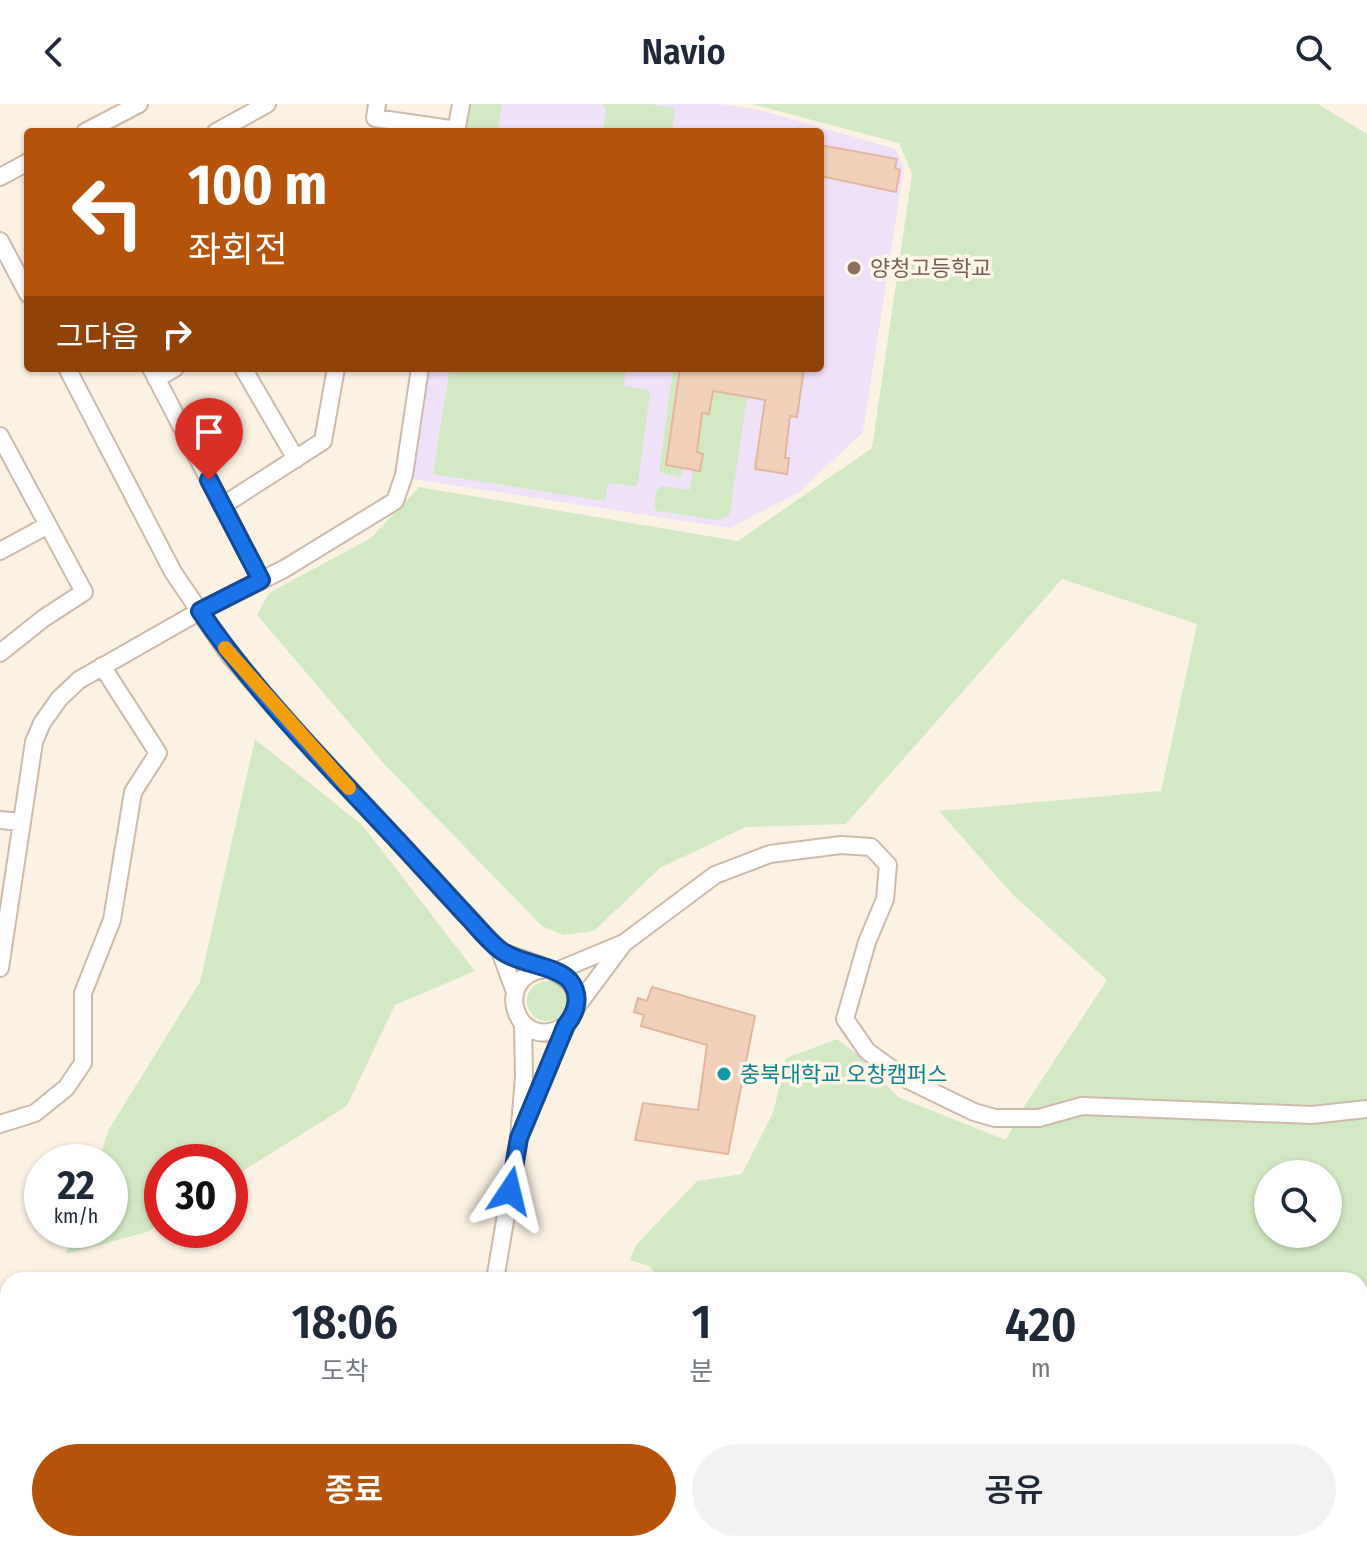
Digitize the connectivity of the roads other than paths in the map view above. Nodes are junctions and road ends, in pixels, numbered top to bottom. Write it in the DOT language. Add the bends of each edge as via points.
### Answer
graph roads {
  1 [pos="139,104"];
  2 [pos="228,104"];
  3 [pos="267,104"];
  4 [pos="461,104"];
  5 [pos="375,118"];
  6 [pos="236,121"];
  7 [pos="93,128"];
  8 [pos="223,128"];
  9 [pos="437,128"];
  10 [pos="457,128"];
  11 [pos="24,164"];
  12 [pos="0,177"];
  13 [pos="0,241"];
  14 [pos="24,286"];
  15 [pos="69,372"];
  16 [pos="245,372"];
  17 [pos="335,372"];
  18 [pos="419,372"];
  19 [pos="154,374"];
  20 [pos="1,441"];
  21 [pos="296,459"];
  22 [pos="222,506"];
  23 [pos="48,525"];
  24 [pos="0,551"];
  25 [pos="261,580"];
  26 [pos="200,611"];
  27 [pos="0,653"];
  28 [pos="102,666"];
  29 [pos="0,820"];
  30 [pos="21,822"];
  31 [pos="624,943"];
  32 [pos="500,951"];
  33 [pos="0,968"];
  34 [pos="551,970"];
  35 [pos="515,992"];
  36 [pos="577,1006"];
  37 [pos="523,1023"];
  38 [pos="566,1025"];
  39 [pos="1367,1109"];
  40 [pos="0,1124"];
  41 [pos="519,1138"];
  42 [pos="496,1272"];
  1 -- 7 [label="street"];
  2 -- 6 [label="street"];
  3 -- 6 [label="street"];
  4 -- 10 [label="street"];
  5 -- 9 [label="street"];
  6 -- 8 [label="street"];
  11 -- 12 [label="street"];
  13 -- 14 [label="street"];
  15 -- 26 [label="street" via="173,572"];
  16 -- 21 [label="street"];
  17 -- 21 [label="street" via="323,441"];
  18 -- 25 [label="street" via="404,475 395,501"];
  19 -- 22 [label="street"];
  20 -- 23 [label="street"];
  21 -- 22 [label="street"];
  22 -- 25 [label="street"];
  23 -- 24 [label="street"];
  23 -- 27 [label="street" via="84,592"];
  25 -- 26 [label="street"];
  26 -- 28 [label="street"];
  26 -- 32 [label="street" via="230,656"];
  28 -- 30 [label="street" via="79,680 42,723"];
  28 -- 40 [label="street" via="158,753 133,792 112,920 83,993 83,1063 66,1088 35,1113"];
  29 -- 30 [label="street"];
  30 -- 33 [label="street"];
  31 -- 34 [label="street"];
  31 -- 36 [label="street"];
  31 -- 39 [label="street" via="715,875 770,854 841,845 871,847 888,865 885,899 845,1019 867,1051 906,1079 995,1118 1039,1118 1082,1106 1312,1115"];
  32 -- 34 [label="street"];
  32 -- 35 [label="street"];
  34 -- 35 [label="street" via="526,976"];
  34 -- 36 [label="street" via="573,985"];
  35 -- 37 [label="street" via="516,1012"];
  36 -- 38 [label="street"];
  37 -- 38 [label="street" via="547,1033"];
  37 -- 41 [label="street"];
  38 -- 41 [label="street"];
  41 -- 42 [label="street"];
}
